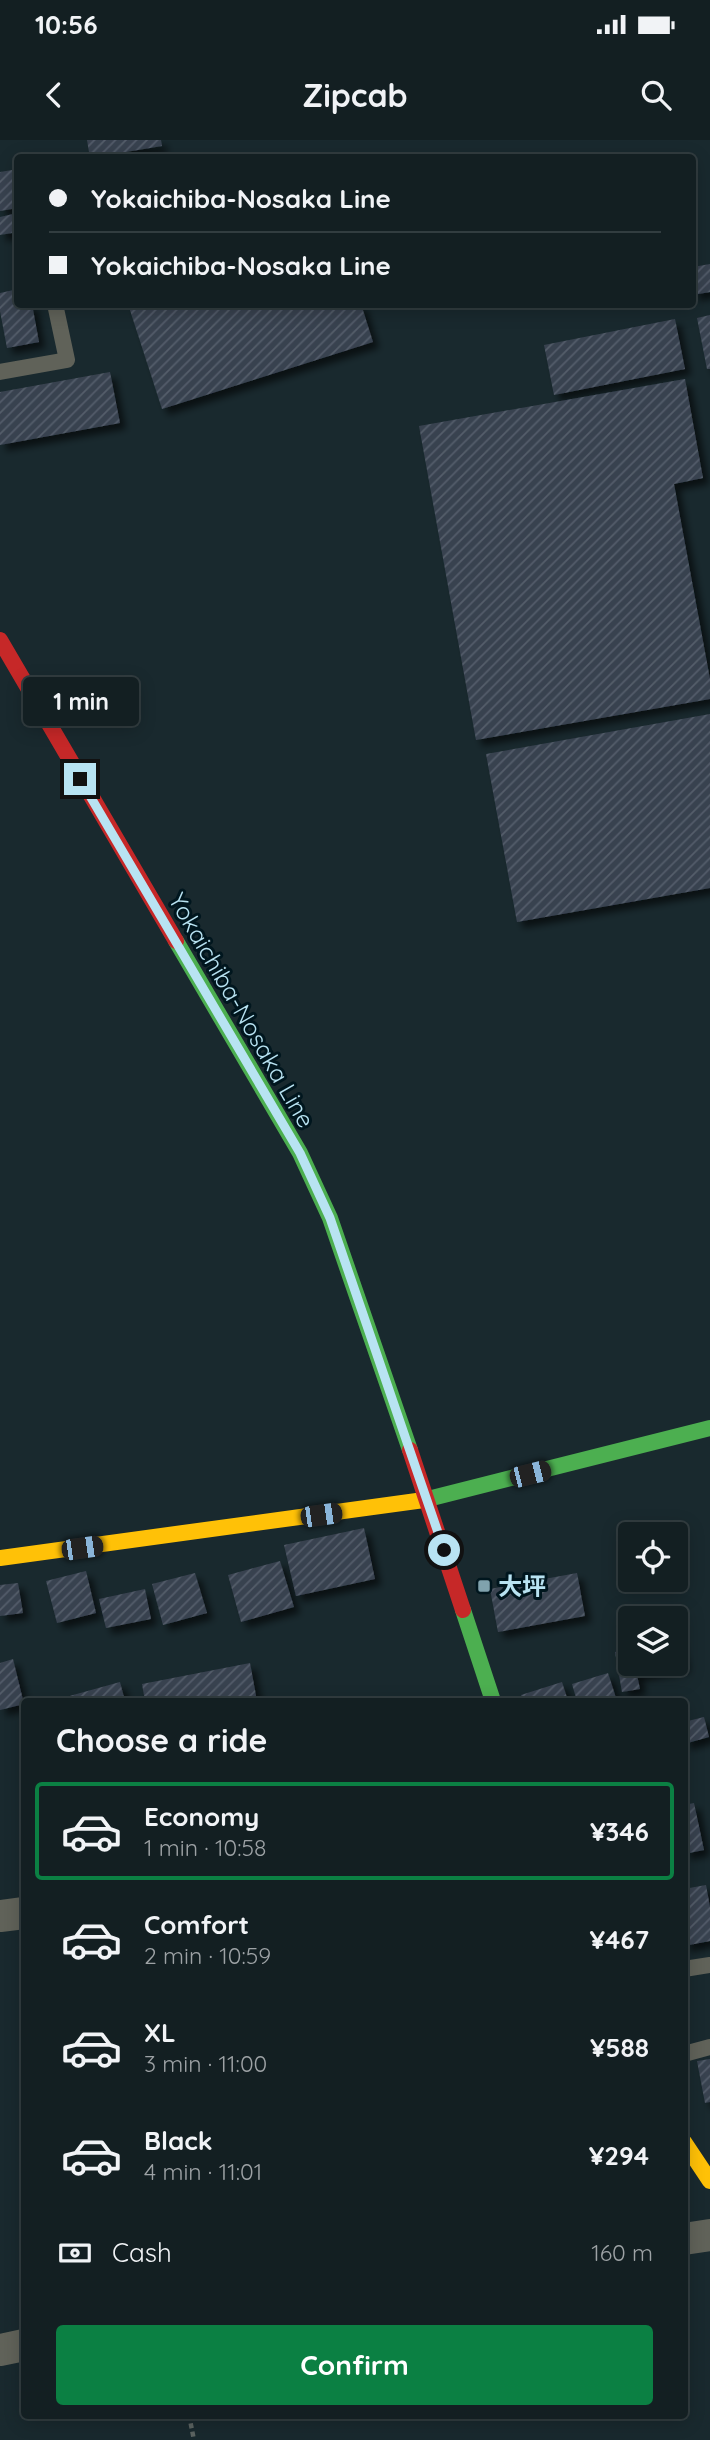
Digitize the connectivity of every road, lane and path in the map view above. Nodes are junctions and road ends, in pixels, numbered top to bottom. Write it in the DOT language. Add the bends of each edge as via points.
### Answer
graph roads {
  1 [pos="56,308"];
  2 [pos="0,372"];
  3 [pos="0,640"];
  4 [pos="710,1428"];
  5 [pos="428,1500"];
  6 [pos="0,1558"];
  7 [pos="492,1698"];
  8 [pos="21,1913"];
  9 [pos="0,1916"];
  10 [pos="710,1965"];
  11 [pos="688,1968"];
  12 [pos="710,2047"];
  13 [pos="688,2053"];
  14 [pos="688,2148"];
  15 [pos="710,2181"];
  16 [pos="710,2235"];
  17 [pos="688,2238"];
  18 [pos="21,2346"];
  19 [pos="0,2350"];
  20 [pos="190,2419"];
  21 [pos="194,2440"];
  1 -- 2 [label="lane" via="67,360"];
  3 -- 5 [label="main road, Yokaichiba-Nosaka Line" via="300,1153 330,1218"];
  4 -- 5 [label="main road"];
  5 -- 6 [label="main road"];
  5 -- 7 [label="main road, Yokaichiba-Nosaka Line"];
  8 -- 9 [label="street"];
  10 -- 11 [label="lane"];
  12 -- 13 [label="lane"];
  14 -- 15 [label="main road"];
  16 -- 17 [label="street"];
  18 -- 19 [label="street"];
  20 -- 21 [label="path"];
}
